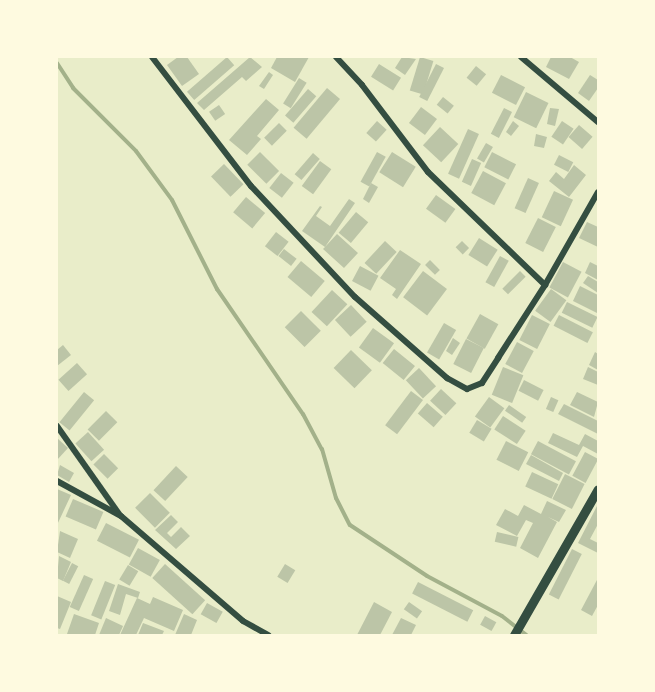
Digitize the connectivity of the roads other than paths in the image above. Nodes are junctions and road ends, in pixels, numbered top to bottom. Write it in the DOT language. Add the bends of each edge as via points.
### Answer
graph roads {
  1 [pos="152,57"];
  2 [pos="336,57"];
  3 [pos="521,57"];
  4 [pos="598,122"];
  5 [pos="598,192"];
  6 [pos="545,285"];
  7 [pos="57,426"];
  8 [pos="57,481"];
  9 [pos="598,489"];
  10 [pos="121,516"];
  11 [pos="268,635"];
  12 [pos="514,635"];
  1 -- 6 [label="street" via="251,186 355,297 447,378 467,389 482,383"];
  2 -- 6 [label="street" via="428,172"];
  3 -- 4 [label="street"];
  5 -- 6 [label="street"];
  7 -- 10 [label="street"];
  8 -- 10 [label="street"];
  9 -- 12 [label="street"];
  10 -- 11 [label="street" via="243,621"];
}
